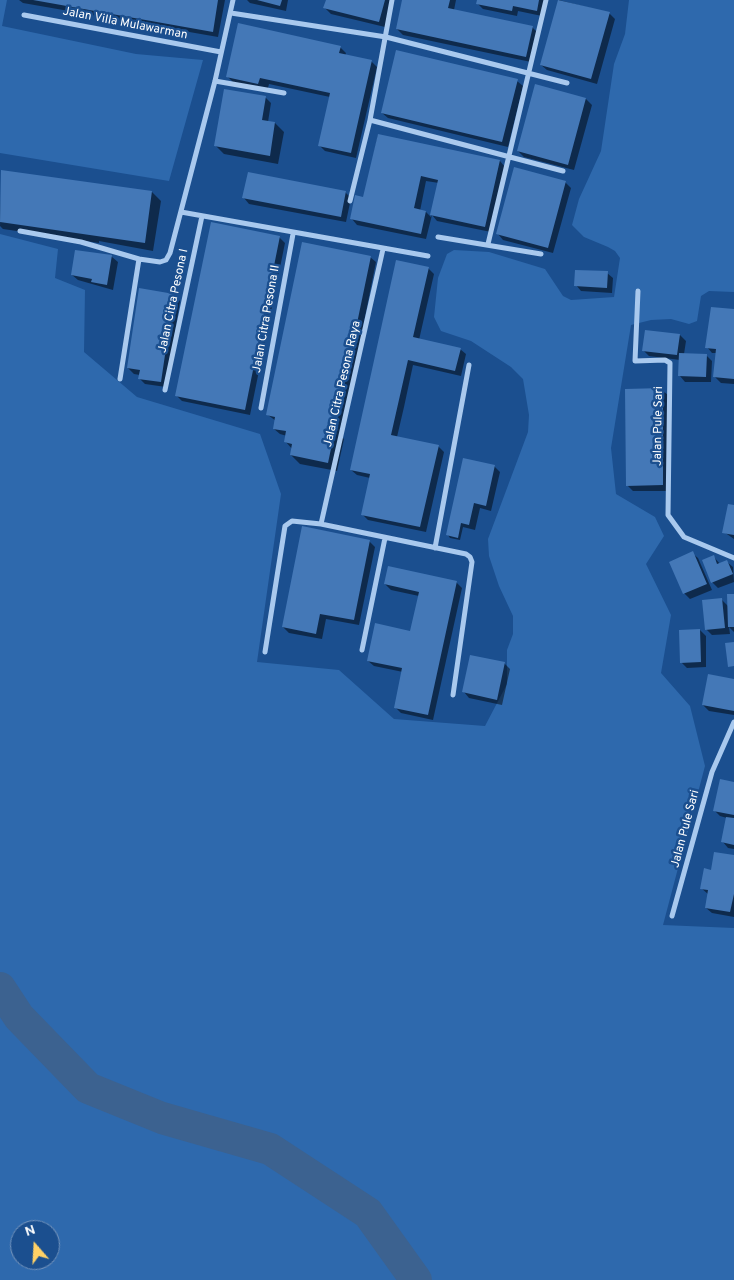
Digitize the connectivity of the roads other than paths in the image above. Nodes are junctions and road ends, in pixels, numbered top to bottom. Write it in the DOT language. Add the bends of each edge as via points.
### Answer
graph roads {
  1 [pos="232,0"];
  2 [pos="392,0"];
  3 [pos="546,0"];
  4 [pos="231,13"];
  5 [pos="24,15"];
  6 [pos="386,37"];
  7 [pos="221,52"];
  8 [pos="527,72"];
  9 [pos="215,81"];
  10 [pos="567,83"];
  11 [pos="284,93"];
  12 [pos="370,120"];
  13 [pos="508,155"];
  14 [pos="563,171"];
  15 [pos="350,201"];
  16 [pos="181,212"];
  17 [pos="202,216"];
  18 [pos="20,230"];
  19 [pos="293,234"];
  20 [pos="438,237"];
  21 [pos="488,244"];
  22 [pos="384,249"];
  23 [pos="541,254"];
  24 [pos="428,256"];
  25 [pos="139,259"];
  26 [pos="638,291"];
  27 [pos="469,365"];
  28 [pos="120,379"];
  29 [pos="165,390"];
  30 [pos="261,408"];
  31 [pos="321,524"];
  32 [pos="385,538"];
  33 [pos="435,548"];
  34 [pos="734,558"];
  35 [pos="362,650"];
  36 [pos="264,652"];
  37 [pos="453,695"];
  38 [pos="734,722"];
  39 [pos="672,916"];
  1 -- 4 [label="street"];
  2 -- 6 [label="street"];
  3 -- 8 [label="street"];
  4 -- 6 [label="street"];
  4 -- 7 [label="street"];
  5 -- 7 [label="street, Jalan Villa Mulawarman"];
  6 -- 8 [label="street"];
  6 -- 12 [label="street"];
  7 -- 9 [label="street"];
  8 -- 10 [label="street"];
  8 -- 13 [label="street"];
  9 -- 11 [label="street"];
  9 -- 16 [label="street"];
  12 -- 13 [label="street"];
  12 -- 15 [label="street"];
  13 -- 14 [label="street"];
  13 -- 21 [label="street"];
  16 -- 17 [label="street"];
  16 -- 25 [label="street" via="166,260"];
  17 -- 19 [label="street"];
  17 -- 29 [label="street, Jalan Citra Pesona I"];
  18 -- 25 [label="street" via="80,242"];
  19 -- 22 [label="street"];
  19 -- 30 [label="street, Jalan Citra Pesona II"];
  20 -- 21 [label="street"];
  21 -- 23 [label="street"];
  22 -- 24 [label="street"];
  22 -- 31 [label="street, Jalan Citra Pesona Raya"];
  25 -- 28 [label="street"];
  26 -- 34 [label="street, Jalan Pule Sari" via="634,361 665,360 670,363 668,515 684,537"];
  27 -- 33 [label="street"];
  31 -- 32 [label="street"];
  31 -- 36 [label="street" via="292,521 285,526"];
  32 -- 33 [label="street"];
  32 -- 35 [label="street"];
  33 -- 37 [label="street" via="466,554 472,562"];
  38 -- 39 [label="street, Jalan Pule Sari" via="712,772"];
}
